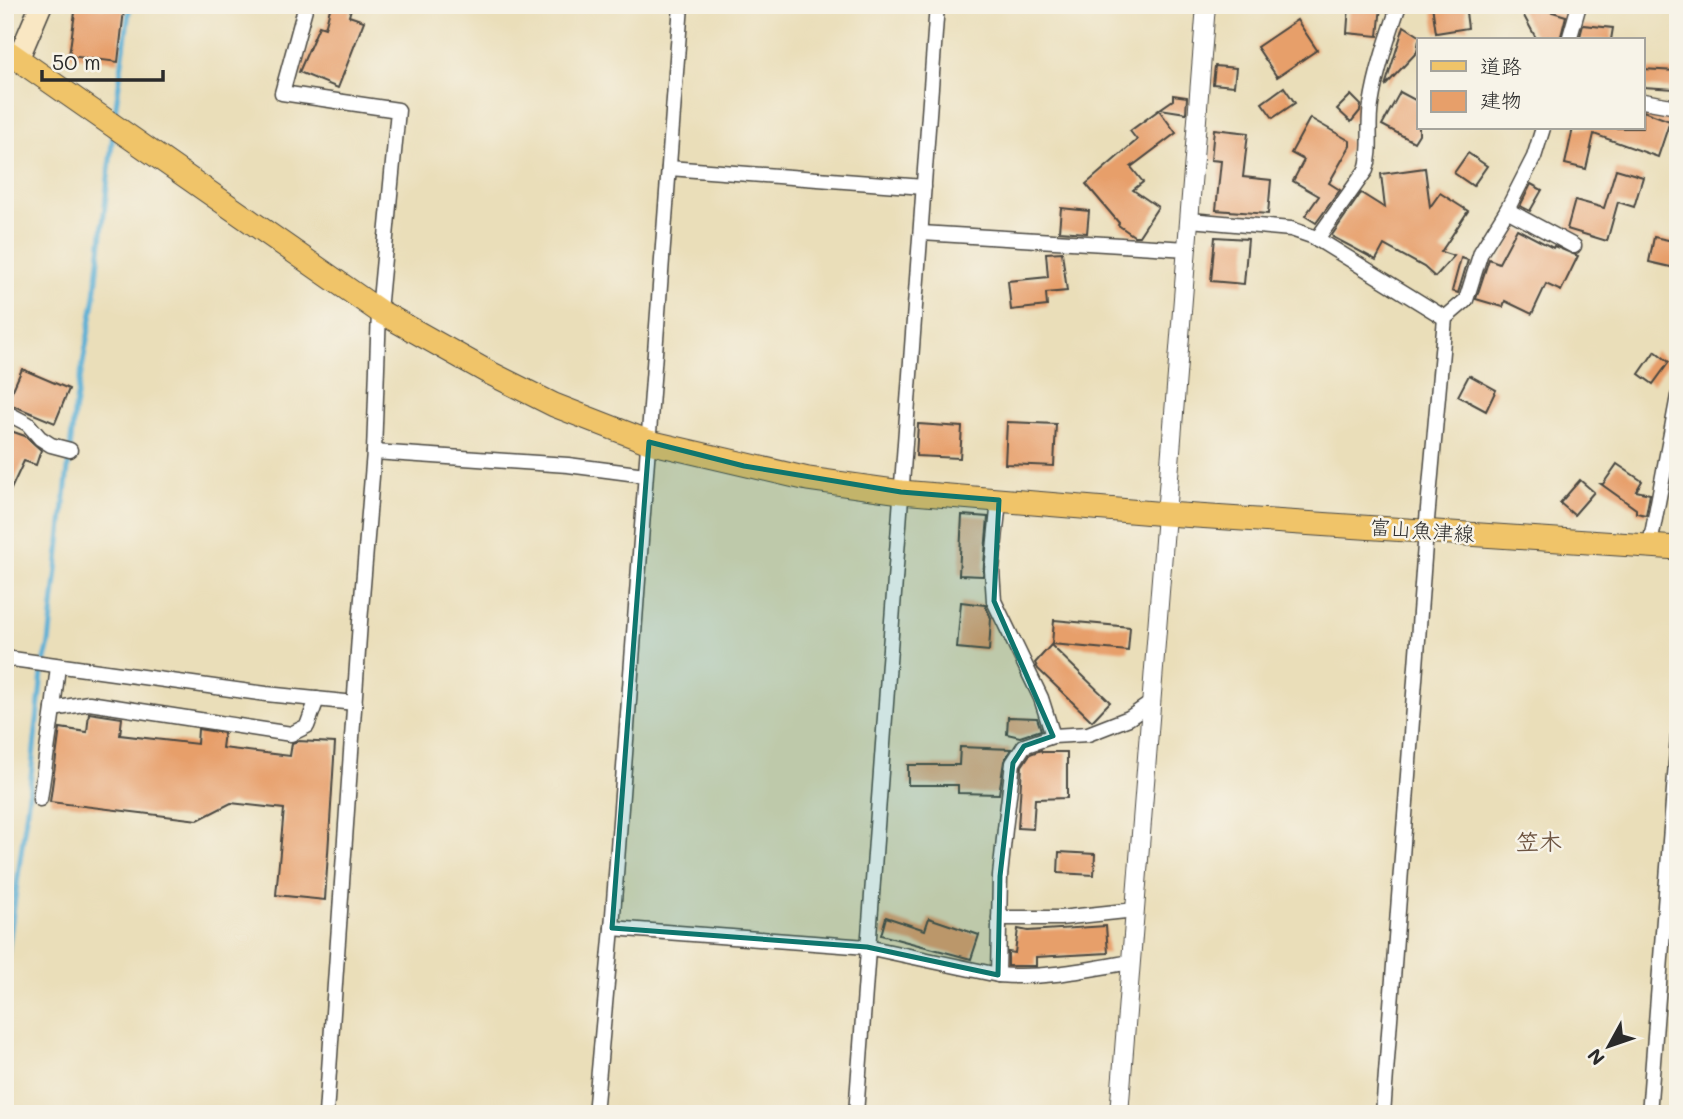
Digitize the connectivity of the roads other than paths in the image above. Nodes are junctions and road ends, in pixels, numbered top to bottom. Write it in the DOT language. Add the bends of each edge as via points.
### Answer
graph roads {
  1 [pos="41,5"];
  2 [pos="306,5"];
  3 [pos="681,5"];
  4 [pos="937,5"];
  5 [pos="1206,5"];
  6 [pos="1399,5"];
  7 [pos="1579,5"];
  8 [pos="1570,38"];
  9 [pos="12,54"];
  10 [pos="1644,102"];
  11 [pos="1678,107"];
  12 [pos="1542,130"];
  13 [pos="669,168"];
  14 [pos="924,187"];
  15 [pos="1507,210"];
  16 [pos="1190,220"];
  17 [pos="921,233"];
  18 [pos="1317,240"];
  19 [pos="1574,246"];
  20 [pos="1188,249"];
  21 [pos="379,312"];
  22 [pos="1444,318"];
  23 [pos="1678,396"];
  24 [pos="5,412"];
  25 [pos="649,442"];
  26 [pos="70,450"];
  27 [pos="374,452"];
  28 [pos="645,475"];
  29 [pos="901,492"];
  30 [pos="999,500"];
  31 [pos="1166,514"];
  32 [pos="1426,531"];
  33 [pos="1650,545"];
  34 [pos="1678,548"];
  35 [pos="5,658"];
  36 [pos="58,666"];
  37 [pos="317,699"];
  38 [pos="355,703"];
  39 [pos="1151,703"];
  40 [pos="53,709"];
  41 [pos="1053,736"];
  42 [pos="1678,737"];
  43 [pos="40,799"];
  44 [pos="1135,910"];
  45 [pos="999,918"];
  46 [pos="612,928"];
  47 [pos="867,947"];
  48 [pos="1131,962"];
  49 [pos="998,975"];
  50 [pos="326,1114"];
  51 [pos="595,1114"];
  52 [pos="856,1114"];
  53 [pos="1119,1114"];
  54 [pos="1383,1114"];
  55 [pos="1649,1114"];
  1 -- 9 [label="main road"];
  2 -- 21 [label="street" via="282,93 398,110"];
  3 -- 13 [label="street"];
  4 -- 14 [label="street"];
  5 -- 16 [label="street"];
  6 -- 18 [label="street" via="1371,105 1366,170"];
  7 -- 8 [label="street"];
  9 -- 21 [label="main road, 富山魚津線"];
  10 -- 11 [label="street"];
  12 -- 15 [label="street"];
  13 -- 14 [label="street"];
  13 -- 25 [label="street"];
  14 -- 17 [label="street"];
  15 -- 19 [label="street"];
  15 -- 22 [label="street" via="1481,252 1466,300"];
  16 -- 18 [label="street" via="1291,229"];
  16 -- 20 [label="street"];
  17 -- 20 [label="street"];
  17 -- 29 [label="street"];
  18 -- 22 [label="street"];
  20 -- 31 [label="street"];
  21 -- 25 [label="main road, 富山魚津線" via="554,405"];
  21 -- 27 [label="street"];
  22 -- 32 [label="street"];
  23 -- 33 [label="street"];
  24 -- 26 [label="street" via="28,424 51,445"];
  25 -- 28 [label="street"];
  25 -- 29 [label="main road, 富山魚津線" via="808,479"];
  27 -- 28 [label="street"];
  27 -- 38 [label="street"];
  28 -- 46 [label="street"];
  29 -- 30 [label="main road, 富山魚津線"];
  29 -- 47 [label="street"];
  30 -- 31 [label="main road, 富山魚津線"];
  30 -- 41 [label="street" via="992,570 994,601 1041,698"];
  31 -- 32 [label="main road, 富山魚津線"];
  31 -- 39 [label="street"];
  32 -- 33 [label="main road, 富山魚津線"];
  32 -- 54 [label="street"];
  33 -- 34 [label="main road, 富山魚津線"];
  35 -- 36 [label="street"];
  36 -- 37 [label="street"];
  36 -- 40 [label="street"];
  37 -- 38 [label="street"];
  37 -- 40 [label="street" via="307,726 292,734 89,703"];
  38 -- 50 [label="street"];
  39 -- 41 [label="street" via="1129,718 1087,734"];
  39 -- 44 [label="street"];
  40 -- 43 [label="street"];
  41 -- 45 [label="street" via="1024,746 1013,763"];
  42 -- 55 [label="street"];
  44 -- 45 [label="street" via="1060,918"];
  44 -- 48 [label="street"];
  45 -- 49 [label="street"];
  46 -- 47 [label="street"];
  46 -- 51 [label="street"];
  47 -- 49 [label="street"];
  47 -- 52 [label="street"];
  48 -- 49 [label="street" via="1068,974"];
  48 -- 53 [label="street"];
}
